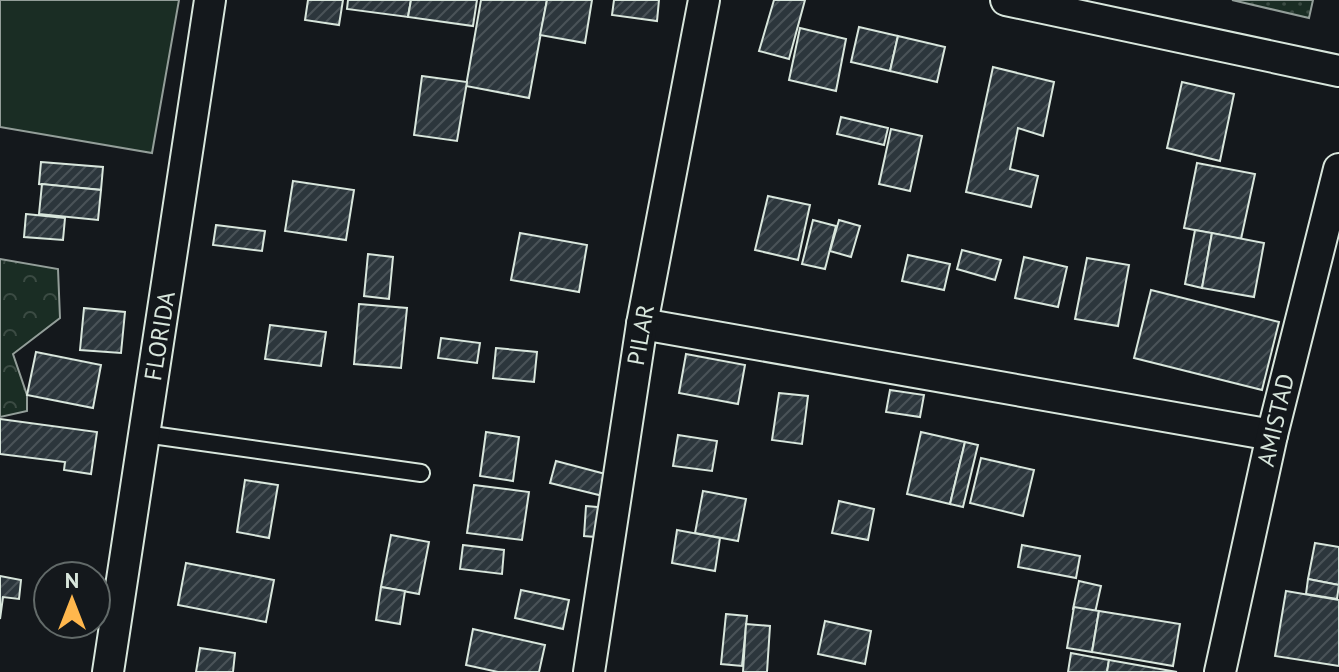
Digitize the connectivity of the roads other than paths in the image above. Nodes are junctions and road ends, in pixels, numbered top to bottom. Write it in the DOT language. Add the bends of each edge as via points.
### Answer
graph roads {
  1 [pos="210,0"];
  2 [pos="704,0"];
  3 [pos="1014,1"];
  4 [pos="1339,71"];
  5 [pos="1339,169"];
  6 [pos="642,324"];
  7 [pos="145,434"];
  8 [pos="1272,435"];
  9 [pos="421,473"];
  10 [pos="108,672"];
  11 [pos="589,672"];
  12 [pos="1220,672"];
  1 -- 7 [label="street, FLORIDA"];
  2 -- 6 [label="street, PILAR"];
  3 -- 4 [label="street"];
  5 -- 8 [label="street, AMISTAD"];
  6 -- 8 [label="street"];
  6 -- 11 [label="street, PILAR"];
  7 -- 9 [label="lane"];
  7 -- 10 [label="street, FLORIDA"];
  8 -- 12 [label="street, AMISTAD"];
}
